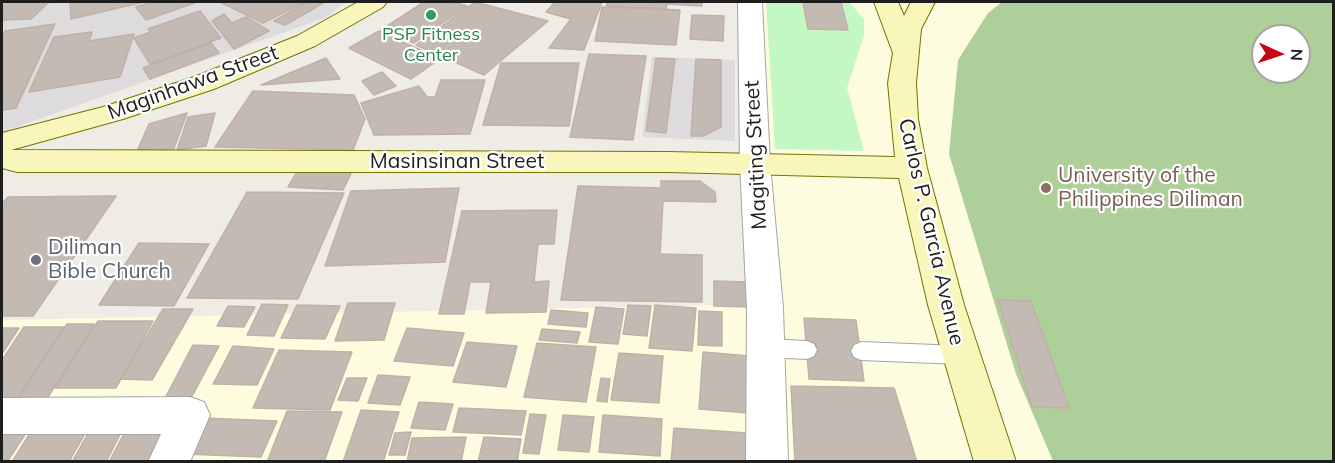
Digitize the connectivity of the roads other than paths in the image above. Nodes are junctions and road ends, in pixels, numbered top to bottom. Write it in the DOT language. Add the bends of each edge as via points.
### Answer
graph roads {
  1 [pos="375,2"];
  2 [pos="750,2"];
  3 [pos="886,2"];
  4 [pos="923,2"];
  5 [pos="905,52"];
  6 [pos="2,142"];
  7 [pos="2,158"];
  8 [pos="755,164"];
  9 [pos="912,168"];
  10 [pos="765,348"];
  11 [pos="807,350"];
  12 [pos="861,351"];
  13 [pos="960,355"];
  14 [pos="2,416"];
  15 [pos="170,462"];
  16 [pos="767,462"];
  17 [pos="995,462"];
  1 -- 6 [label="street, Maginhawa Street" via="306,41 204,82 113,113"];
  2 -- 8 [label="street, Magiting Street"];
  3 -- 5 [label="street"];
  4 -- 5 [label="street, Carlos P. Garcia Avenue" via="909,29"];
  5 -- 9 [label="street, Carlos P. Garcia Avenue" via="903,102"];
  7 -- 8 [label="street, Masinsinan Street" via="17,162"];
  8 -- 9 [label="street, Masinsinan Street"];
  8 -- 10 [label="street, Magiting Street"];
  9 -- 13 [label="street, Carlos P. Garcia Avenue"];
  10 -- 11 [label="lane"];
  10 -- 16 [label="street, Magiting Street"];
  12 -- 13 [label="lane"];
  13 -- 17 [label="street, Carlos P. Garcia Avenue"];
  14 -- 15 [label="street" via="190,415"];
}
